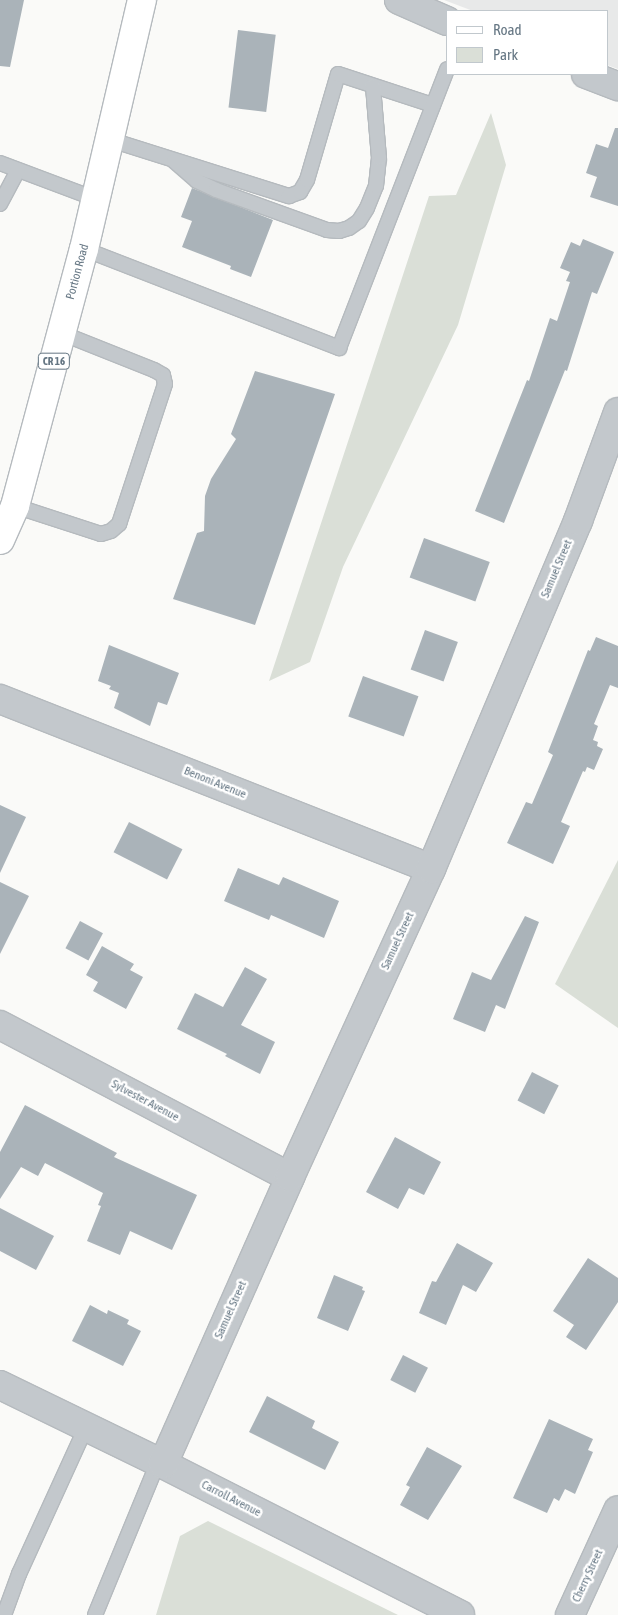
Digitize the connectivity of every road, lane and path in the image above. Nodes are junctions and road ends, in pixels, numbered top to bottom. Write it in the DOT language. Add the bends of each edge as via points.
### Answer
graph roads {
  1 [pos="142,0"];
  2 [pos="398,0"];
  3 [pos="446,21"];
  4 [pos="446,72"];
  5 [pos="589,75"];
  6 [pos="373,86"];
  7 [pos="618,86"];
  8 [pos="433,105"];
  9 [pos="111,140"];
  10 [pos="171,158"];
  11 [pos="0,163"];
  12 [pos="18,170"];
  13 [pos="96,199"];
  14 [pos="0,204"];
  15 [pos="84,249"];
  16 [pos="61,333"];
  17 [pos="618,412"];
  18 [pos="8,502"];
  19 [pos="0,540"];
  20 [pos="0,699"];
  21 [pos="430,869"];
  22 [pos="0,1025"];
  23 [pos="290,1177"];
  24 [pos="0,1385"];
  25 [pos="86,1427"];
  26 [pos="160,1463"];
  27 [pos="618,1510"];
  28 [pos="4,1615"];
  29 [pos="94,1615"];
  30 [pos="460,1615"];
  31 [pos="570,1615"];
  1 -- 9 [label="main road, Portion Road / CR 16"];
  2 -- 3 [label="street"];
  4 -- 8 [label="lane"];
  5 -- 7 [label="street"];
  6 -- 8 [label="lane"];
  6 -- 10 [label="lane" via="338,74 307,180 300,192 289,196"];
  6 -- 10 [label="lane" via="379,158 376,186 367,208 349,228 327,230 216,190 197,181"];
  8 -- 15 [label="lane" via="339,348"];
  9 -- 10 [label="lane"];
  9 -- 13 [label="main road, Portion Road / CR 16"];
  11 -- 12 [label="lane"];
  12 -- 13 [label="lane"];
  12 -- 14 [label="lane"];
  13 -- 15 [label="main road, Portion Road / CR 16"];
  15 -- 16 [label="main road, Portion Road / CR 16"];
  16 -- 18 [label="main road, Portion Road / CR 16"];
  16 -- 18 [label="lane" via="154,370 163,375 165,384 119,524 111,531 101,534"];
  17 -- 21 [label="street, Samuel Street" via="578,521"];
  18 -- 19 [label="main road, Portion Road / CR 16"];
  20 -- 21 [label="street, Benoni Avenue"];
  21 -- 23 [label="street, Samuel Street"];
  22 -- 23 [label="street, Sylvester Avenue"];
  23 -- 26 [label="street, Samuel Street"];
  24 -- 25 [label="street, Carroll Avenue"];
  25 -- 26 [label="street, Carroll Avenue"];
  25 -- 28 [label="lane" via="19,1574"];
  26 -- 29 [label="lane"];
  26 -- 30 [label="street, Carroll Avenue"];
  27 -- 31 [label="street, Cherry Street"];
}
